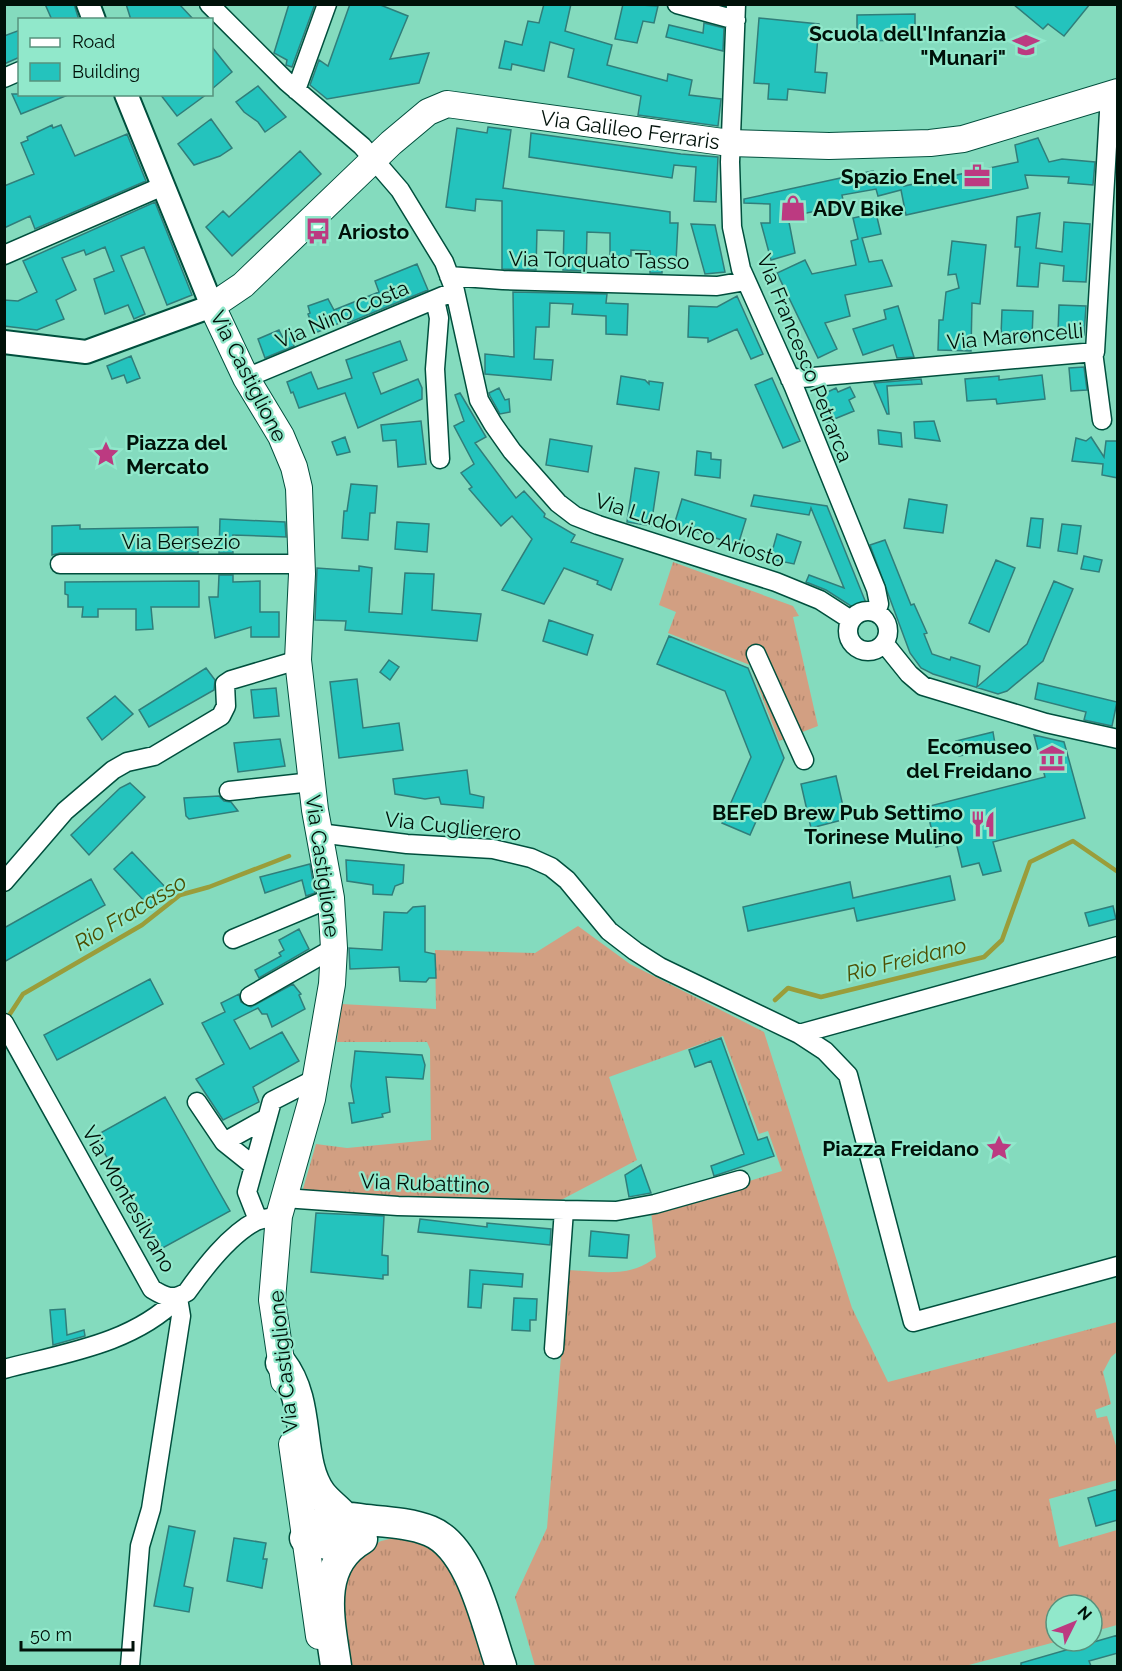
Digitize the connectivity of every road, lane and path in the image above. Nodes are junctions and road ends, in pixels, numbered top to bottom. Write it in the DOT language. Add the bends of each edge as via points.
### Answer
graph roads {
  1 [pos="327,4"];
  2 [pos="677,4"];
  3 [pos="209,5"];
  4 [pos="736,12"];
  5 [pos="18,72"];
  6 [pos="4,78"];
  7 [pos="296,90"];
  8 [pos="1114,94"];
  9 [pos="127,96"];
  10 [pos="730,143"];
  11 [pos="373,161"];
  12 [pos="163,186"];
  13 [pos="4,255"];
  14 [pos="746,281"];
  15 [pos="452,283"];
  16 [pos="435,300"];
  17 [pos="212,306"];
  18 [pos="4,342"];
  19 [pos="1094,352"];
  20 [pos="246,378"];
  21 [pos="790,379"];
  22 [pos="1102,420"];
  23 [pos="440,459"];
  24 [pos="60,564"];
  25 [pos="302,564"];
  26 [pos="876,612"];
  27 [pos="851,620"];
  28 [pos="884,643"];
  29 [pos="756,654"];
  30 [pos="298,660"];
  31 [pos="1118,739"];
  32 [pos="804,760"];
  33 [pos="312,782"];
  34 [pos="229,791"];
  35 [pos="319,833"];
  36 [pos="4,882"];
  37 [pos="331,898"];
  38 [pos="233,939"];
  39 [pos="1118,946"];
  40 [pos="334,948"];
  41 [pos="250,996"];
  42 [pos="5,1024"];
  43 [pos="798,1034"];
  44 [pos="315,1079"];
  45 [pos="197,1102"];
  46 [pos="267,1118"];
  47 [pos="224,1142"];
  48 [pos="254,1166"];
  49 [pos="740,1180"];
  50 [pos="564,1210"];
  51 [pos="274,1211"];
  52 [pos="1118,1266"];
  53 [pos="178,1298"];
  54 [pos="554,1349"];
  55 [pos="281,1363"];
  56 [pos="4,1369"];
  57 [pos="349,1530"];
  58 [pos="305,1538"];
  59 [pos="130,1666"];
  60 [pos="322,1666"];
  61 [pos="336,1666"];
  62 [pos="501,1666"];
  1 -- 7 [label="street"];
  2 -- 4 [label="street"];
  3 -- 7 [label="street, Via Ludovico Ariosto"];
  4 -- 10 [label="street, Via Francesco Petrarca"];
  5 -- 6 [label="street"];
  7 -- 11 [label="street, Via Ludovico Ariosto" via="362,146"];
  8 -- 10 [label="main road, Via Galileo Ferraris" via="994,131 930,143"];
  8 -- 19 [label="street, Via Maroncelli"];
  9 -- 12 [label="street, Via Castiglione"];
  10 -- 11 [label="main road, Via Galileo Ferraris" via="447,104 428,112"];
  10 -- 14 [label="street, Via Francesco Petrarca" via="732,227"];
  11 -- 15 [label="street, Via Ludovico Ariosto" via="400,190"];
  11 -- 17 [label="main road, Via Galileo Ferraris" via="243,285"];
  12 -- 13 [label="street"];
  12 -- 17 [label="street, Via Castiglione"];
  14 -- 15 [label="street, Via Torquato Tasso" via="717,286 503,280"];
  14 -- 21 [label="street, Via Francesco Petrarca"];
  15 -- 16 [label="street, Via Nino Costa"];
  15 -- 27 [label="street, Via Ludovico Ariosto" via="479,400 512,451 558,502 575,516 598,525 813,596"];
  16 -- 20 [label="street, Via Nino Costa"];
  16 -- 23 [label="street" via="440,318 435,369"];
  17 -- 18 [label="street" via="86,352"];
  17 -- 20 [label="main road, Via Castiglione"];
  19 -- 21 [label="street, Via Maroncelli"];
  19 -- 22 [label="street"];
  20 -- 25 [label="main road, Via Castiglione" via="294,467 299,488"];
  21 -- 26 [label="street, Via Francesco Petrarca" via="876,589"];
  24 -- 25 [label="street, Via Bersezio"];
  25 -- 30 [label="main road, Via Castiglione"];
  26 -- 27 [label="street" via="862,611"];
  26 -- 28 [label="street" via="887,622"];
  27 -- 28 [label="street" via="848,634 857,647 871,651"];
  28 -- 31 [label="street" via="923,686 1046,723"];
  29 -- 32 [label="street"];
  30 -- 33 [label="main road, Via Castiglione"];
  30 -- 36 [label="street" via="225,684 226,706 221,717 154,756 127,762 113,770 65,811"];
  33 -- 34 [label="street"];
  33 -- 35 [label="main road, Via Castiglione"];
  35 -- 37 [label="main road, Via Castiglione"];
  35 -- 43 [label="street, Via Cuglierero" via="493,849 531,858 567,880 609,931 660,967"];
  37 -- 38 [label="street"];
  37 -- 40 [label="main road, Via Castiglione"];
  39 -- 43 [label="street"];
  40 -- 41 [label="street"];
  40 -- 44 [label="main road, Via Castiglione" via="332,984"];
  42 -- 53 [label="street, Via Montesilvano" via="152,1288 164,1297"];
  43 -- 52 [label="street, Via Cuglierero" via="825,1051 848,1075 913,1322"];
  44 -- 46 [label="street" via="272,1101"];
  44 -- 51 [label="main road, Via Castiglione"];
  45 -- 47 [label="street"];
  46 -- 47 [label="street"];
  46 -- 48 [label="street"];
  47 -- 48 [label="street"];
  48 -- 51 [label="street" via="247,1192"];
  49 -- 50 [label="street, Via Rubattino" via="616,1211"];
  50 -- 51 [label="street, Via Rubattino" via="398,1206"];
  50 -- 54 [label="street"];
  51 -- 53 [label="street, Via Montesilvano" via="229,1243"];
  51 -- 55 [label="main road, Via Castiglione" via="272,1300"];
  53 -- 56 [label="street" via="167,1309 118,1338"];
  53 -- 59 [label="street" via="182,1307 151,1509 139,1558"];
  55 -- 57 [label="highway" via="298,1394 312,1475 321,1494"];
  55 -- 58 [label="main road, Via Castiglione"];
  57 -- 58 [label="highway" via="320,1521"];
  57 -- 61 [label="highway" via="328,1598"];
  57 -- 62 [label="highway" via="401,1524 445,1539 469,1574"];
  58 -- 60 [label="main road, Via Castiglione"];
}
